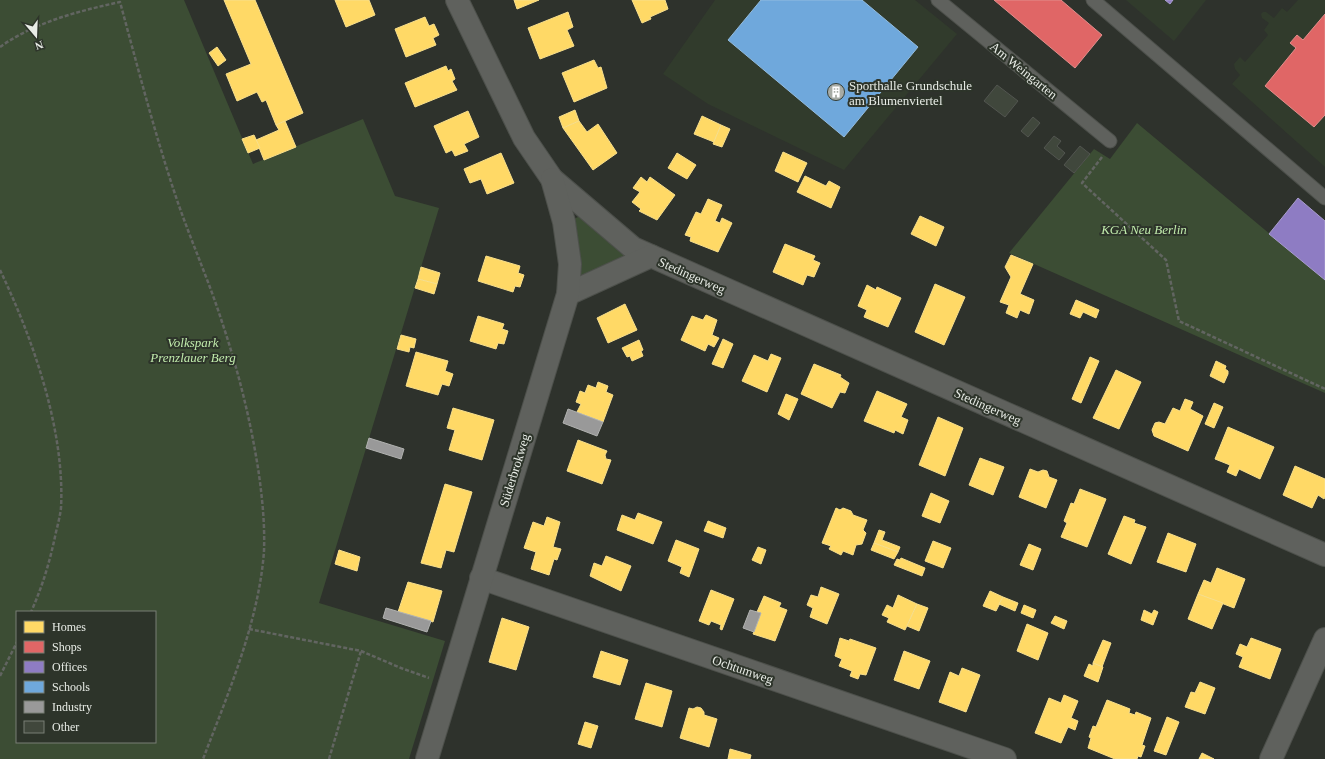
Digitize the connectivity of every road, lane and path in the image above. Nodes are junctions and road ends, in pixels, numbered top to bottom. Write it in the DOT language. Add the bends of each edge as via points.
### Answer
graph roads {
  1 [pos="457,0"];
  2 [pos="938,0"];
  3 [pos="1093,0"];
  4 [pos="0,47"];
  5 [pos="1110,141"];
  6 [pos="552,179"];
  7 [pos="1325,198"];
  8 [pos="651,256"];
  9 [pos="0,270"];
  10 [pos="568,294"];
  11 [pos="1325,389"];
  12 [pos="1325,555"];
  13 [pos="482,578"];
  14 [pos="31,611"];
  15 [pos="249,629"];
  16 [pos="1325,639"];
  17 [pos="16,644"];
  18 [pos="360,651"];
  19 [pos="0,676"];
  20 [pos="449,684"];
  21 [pos="204,759"];
  22 [pos="329,759"];
  23 [pos="427,759"];
  24 [pos="1006,759"];
  25 [pos="1271,759"];
  1 -- 6 [label="street, Stedingerweg" via="524,138"];
  2 -- 5 [label="lane, Am Weingarten"];
  3 -- 7 [label="lane"];
  4 -- 15 [label="path" via="16,35 64,16 120,2 177,201 222,322 254,441 262,493 264,538 257,593"];
  5 -- 11 [label="path" via="1107,151 1082,183 1166,260 1179,320"];
  6 -- 8 [label="street, Stedingerweg" via="633,248"];
  6 -- 10 [label="street, Süderbrokweg" via="564,222 570,264"];
  8 -- 10 [label="street, Stedingerweg"];
  8 -- 12 [label="street, Stedingerweg"];
  9 -- 14 [label="path" via="16,305 44,385 58,446 61,508 44,583"];
  10 -- 13 [label="street, Süderbrokweg"];
  13 -- 20 [label="street, Süderbrokweg"];
  13 -- 24 [label="street, Ochtumweg"];
  15 -- 18 [label="path"];
  15 -- 21 [label="path"];
  16 -- 25 [label="street"];
  17 -- 19 [label="path"];
  18 -- 20 [label="path"];
  18 -- 22 [label="path"];
  20 -- 23 [label="street, Süderbrokweg"];
}
